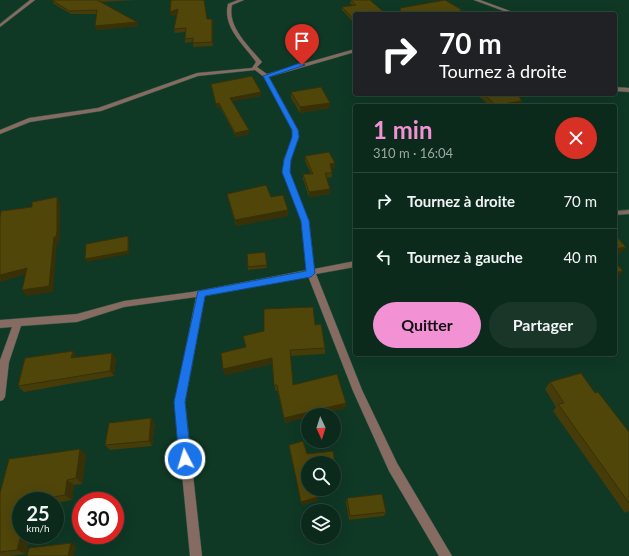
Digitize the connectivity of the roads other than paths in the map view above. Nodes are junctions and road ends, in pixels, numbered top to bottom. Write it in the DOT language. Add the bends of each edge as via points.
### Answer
graph roads {
  1 [pos="33,0"];
  2 [pos="242,0"];
  3 [pos="476,0"];
  4 [pos="510,12"];
  5 [pos="0,26"];
  6 [pos="353,51"];
  7 [pos="254,67"];
  8 [pos="266,76"];
  9 [pos="617,89"];
  10 [pos="629,90"];
  11 [pos="0,132"];
  12 [pos="629,212"];
  13 [pos="617,214"];
  14 [pos="353,264"];
  15 [pos="311,273"];
  16 [pos="201,294"];
  17 [pos="0,324"];
  18 [pos="17,324"];
  19 [pos="0,397"];
  20 [pos="196,556"];
  21 [pos="446,556"];
  1 -- 5 [label="street"];
  2 -- 7 [label="street" via="228,7 230,19 236,33 259,62"];
  3 -- 4 [label="street"];
  6 -- 8 [label="street"];
  7 -- 8 [label="street"];
  7 -- 11 [label="street" via="256,68 196,75 99,110 29,120"];
  8 -- 15 [label="street" via="295,130 296,137 287,160 286,172 305,221"];
  9 -- 10 [label="street"];
  12 -- 13 [label="street"];
  14 -- 15 [label="street"];
  15 -- 16 [label="street"];
  15 -- 21 [label="street" via="358,391 393,467"];
  16 -- 18 [label="street" via="124,304 77,318"];
  16 -- 20 [label="street" via="180,402"];
  17 -- 18 [label="street"];
  18 -- 19 [label="street" via="4,362"];
}
